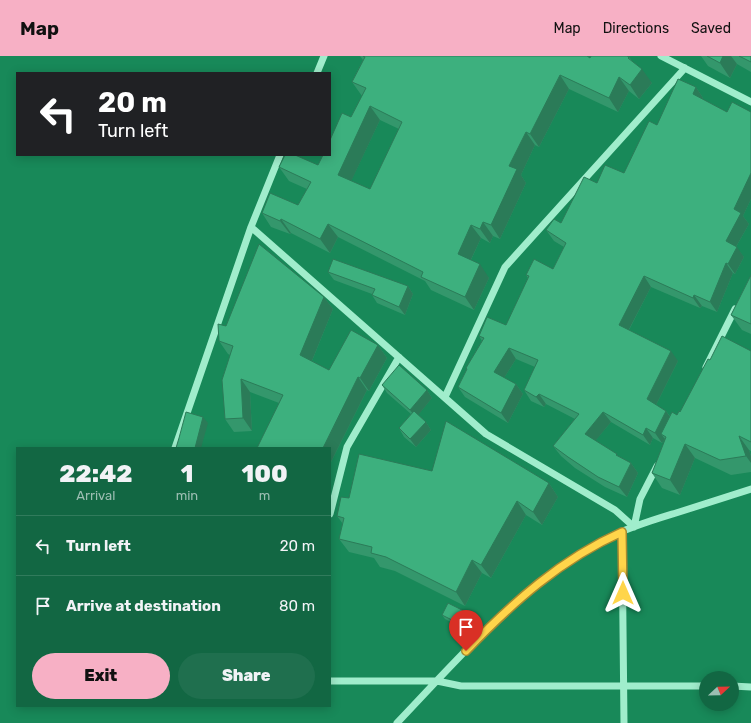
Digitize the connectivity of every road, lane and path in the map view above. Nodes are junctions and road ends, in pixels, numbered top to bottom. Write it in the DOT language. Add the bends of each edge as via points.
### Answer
graph roads {
  1 [pos="324,56"];
  2 [pos="661,56"];
  3 [pos="685,68"];
  4 [pos="316,72"];
  5 [pos="751,102"];
  6 [pos="280,156"];
  7 [pos="251,228"];
  8 [pos="737,305"];
  9 [pos="399,357"];
  10 [pos="702,374"];
  11 [pos="445,397"];
  12 [pos="175,447"];
  13 [pos="661,458"];
  14 [pos="751,489"];
  15 [pos="331,510"];
  16 [pos="634,527"];
  17 [pos="622,532"];
  18 [pos="331,680"];
  19 [pos="437,681"];
  20 [pos="624,685"];
  21 [pos="699,686"];
  22 [pos="739,686"];
  23 [pos="751,687"];
  24 [pos="397,723"];
  25 [pos="624,723"];
  1 -- 4 [label="street"];
  2 -- 3 [label="street"];
  3 -- 5 [label="street"];
  3 -- 11 [label="street" via="505,267"];
  6 -- 7 [label="street"];
  7 -- 9 [label="street"];
  7 -- 12 [label="street"];
  8 -- 10 [label="street"];
  9 -- 11 [label="street"];
  9 -- 15 [label="street" via="347,447"];
  11 -- 16 [label="street" via="486,434 615,510"];
  13 -- 16 [label="street" via="640,500"];
  14 -- 16 [label="street"];
  16 -- 17 [label="street"];
  17 -- 19 [label="street" via="577,556 527,592"];
  17 -- 20 [label="street"];
  18 -- 19 [label="street"];
  19 -- 20 [label="street" via="461,686"];
  19 -- 24 [label="street"];
  20 -- 21 [label="street"];
  20 -- 25 [label="street"];
  22 -- 23 [label="street"];
}
